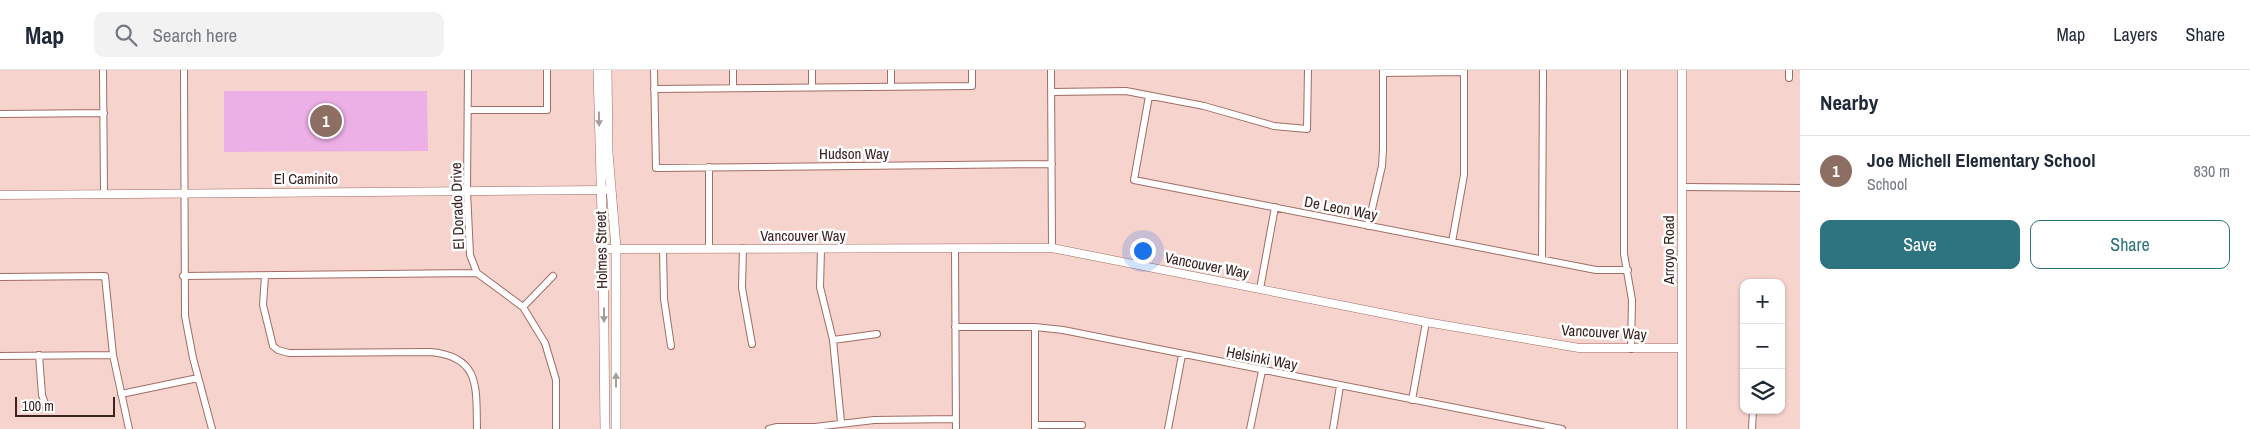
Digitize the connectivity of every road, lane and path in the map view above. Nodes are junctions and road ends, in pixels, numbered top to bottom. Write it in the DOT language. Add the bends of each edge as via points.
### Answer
graph roads {
  1 [pos="103,70"];
  2 [pos="184,70"];
  3 [pos="468,70"];
  4 [pos="547,70"];
  5 [pos="598,70"];
  6 [pos="607,70"];
  7 [pos="654,70"];
  8 [pos="733,70"];
  9 [pos="812,70"];
  10 [pos="891,70"];
  11 [pos="972,70"];
  12 [pos="1051,70"];
  13 [pos="1308,70"];
  14 [pos="1543,70"];
  15 [pos="1624,70"];
  16 [pos="1682,70"];
  17 [pos="1789,70"];
  18 [pos="1383,71"];
  19 [pos="1464,71"];
  20 [pos="1789,78"];
  21 [pos="733,87"];
  22 [pos="891,87"];
  23 [pos="812,88"];
  24 [pos="654,89"];
  25 [pos="1052,92"];
  26 [pos="1149,96"];
  27 [pos="468,110"];
  28 [pos="104,113"];
  29 [pos="0,114"];
  30 [pos="1052,164"];
  31 [pos="709,167"];
  32 [pos="1682,187"];
  33 [pos="1800,188"];
  34 [pos="611,189"];
  35 [pos="600,190"];
  36 [pos="467,191"];
  37 [pos="184,193"];
  38 [pos="104,194"];
  39 [pos="0,195"];
  40 [pos="1275,207"];
  41 [pos="1368,226"];
  42 [pos="1452,242"];
  43 [pos="616,248"];
  44 [pos="709,248"];
  45 [pos="743,248"];
  46 [pos="955,248"];
  47 [pos="1052,248"];
  48 [pos="603,249"];
  49 [pos="663,249"];
  50 [pos="821,249"];
  51 [pos="1542,259"];
  52 [pos="1628,270"];
  53 [pos="477,272"];
  54 [pos="183,276"];
  55 [pos="265,276"];
  56 [pos="553,276"];
  57 [pos="0,277"];
  58 [pos="1260,289"];
  59 [pos="523,307"];
  60 [pos="1426,322"];
  61 [pos="955,327"];
  62 [pos="1035,327"];
  63 [pos="877,334"];
  64 [pos="833,340"];
  65 [pos="752,344"];
  66 [pos="671,346"];
  67 [pos="1682,348"];
  68 [pos="1631,349"];
  69 [pos="39,355"];
  70 [pos="1182,355"];
  71 [pos="0,356"];
  72 [pos="113,356"];
  73 [pos="1262,371"];
  74 [pos="198,378"];
  75 [pos="1340,386"];
  76 [pos="121,394"];
  77 [pos="1412,400"];
  78 [pos="47,409"];
  79 [pos="1753,414"];
  80 [pos="956,419"];
  81 [pos="874,420"];
  82 [pos="841,422"];
  83 [pos="1082,426"];
  84 [pos="1035,427"];
  85 [pos="129,429"];
  86 [pos="212,429"];
  87 [pos="478,429"];
  88 [pos="556,429"];
  89 [pos="605,429"];
  90 [pos="616,429"];
  91 [pos="768,429"];
  92 [pos="874,429"];
  93 [pos="956,429"];
  94 [pos="1168,429"];
  95 [pos="1250,429"];
  96 [pos="1333,429"];
  97 [pos="1562,429"];
  98 [pos="1682,429"];
  99 [pos="1752,429"];
  1 -- 28 [label="street"];
  2 -- 37 [label="street"];
  3 -- 27 [label="street, El Dorado Drive"];
  4 -- 27 [label="street" via="547,110"];
  5 -- 35 [label="main road, Holmes Street, one-way"];
  6 -- 34 [label="main road, Holmes Street"];
  7 -- 24 [label="street"];
  8 -- 21 [label="street"];
  9 -- 23 [label="street"];
  10 -- 22 [label="street"];
  11 -- 22 [label="street" via="972,86"];
  12 -- 25 [label="street"];
  13 -- 26 [label="street" via="1307,130 1274,126 1204,106"];
  14 -- 51 [label="street"];
  15 -- 52 [label="street" via="1624,254"];
  16 -- 32 [label="street, Arroyo Road"];
  17 -- 20 [label="street"];
  18 -- 19 [label="street"];
  18 -- 41 [label="street" via="1384,149"];
  19 -- 42 [label="street" via="1464,175"];
  21 -- 23 [label="street"];
  21 -- 24 [label="street"];
  22 -- 23 [label="street"];
  24 -- 31 [label="street, Hudson Way" via="656,168"];
  25 -- 26 [label="street" via="1126,91"];
  25 -- 30 [label="street"];
  26 -- 40 [label="street, De Leon Way" via="1134,180"];
  27 -- 36 [label="street, El Dorado Drive"];
  28 -- 29 [label="street"];
  28 -- 38 [label="street"];
  30 -- 31 [label="street, Hudson Way"];
  30 -- 47 [label="street"];
  31 -- 44 [label="street"];
  32 -- 33 [label="street"];
  32 -- 67 [label="street, Arroyo Road"];
  34 -- 35 [label="street, El Caminito"];
  34 -- 43 [label="main road, Holmes Street"];
  35 -- 36 [label="street, El Caminito"];
  35 -- 48 [label="main road, Holmes Street"];
  36 -- 37 [label="street, El Caminito"];
  36 -- 53 [label="street, El Dorado Drive" via="468,239"];
  37 -- 38 [label="street, El Caminito"];
  37 -- 54 [label="street"];
  38 -- 39 [label="street, El Caminito"];
  40 -- 41 [label="street, De Leon Way"];
  40 -- 58 [label="street"];
  41 -- 42 [label="street, De Leon Way"];
  42 -- 51 [label="street, De Leon Way"];
  43 -- 48 [label="street, Vancouver Way"];
  43 -- 49 [label="street, Vancouver Way"];
  90 -- 43 [label="main road, Holmes Street, one-way"];
  44 -- 45 [label="street, Vancouver Way"];
  44 -- 49 [label="street, Vancouver Way"];
  45 -- 50 [label="street, Vancouver Way"];
  45 -- 65 [label="street" via="742,288"];
  46 -- 47 [label="street, Vancouver Way"];
  46 -- 50 [label="street, Vancouver Way"];
  46 -- 61 [label="street"];
  47 -- 58 [label="street, Vancouver Way"];
  48 -- 89 [label="main road, Holmes Street, one-way"];
  49 -- 66 [label="street" via="664,299"];
  50 -- 64 [label="street" via="820,287"];
  51 -- 52 [label="street, De Leon Way" via="1596,270"];
  52 -- 68 [label="street" via="1632,300"];
  53 -- 55 [label="street"];
  53 -- 59 [label="street"];
  54 -- 55 [label="street"];
  54 -- 74 [label="street" via="185,316"];
  55 -- 87 [label="street" via="263,305 273,346 278,350 289,354 446,353 461,360 471,371 476,383"];
  56 -- 59 [label="street"];
  57 -- 72 [label="street" via="105,276"];
  58 -- 60 [label="street, Vancouver Way"];
  59 -- 88 [label="street" via="545,343 556,380"];
  60 -- 68 [label="street, Vancouver Way" via="1579,348"];
  60 -- 77 [label="street"];
  61 -- 62 [label="street, Helsinki Way"];
  61 -- 80 [label="street"];
  62 -- 70 [label="street, Helsinki Way"];
  62 -- 84 [label="street"];
  63 -- 64 [label="street"];
  64 -- 82 [label="street"];
  67 -- 68 [label="street, Vancouver Way"];
  67 -- 98 [label="street, Arroyo Road"];
  69 -- 71 [label="street"];
  69 -- 72 [label="street"];
  69 -- 78 [label="street" via="42,395"];
  70 -- 73 [label="street, Helsinki Way"];
  70 -- 94 [label="street"];
  72 -- 76 [label="street"];
  73 -- 75 [label="street, Helsinki Way"];
  73 -- 95 [label="street"];
  74 -- 76 [label="street"];
  74 -- 86 [label="street"];
  75 -- 77 [label="street, Helsinki Way"];
  75 -- 96 [label="street"];
  76 -- 85 [label="street"];
  77 -- 97 [label="street, Helsinki Way"];
  79 -- 99 [label="street"];
  80 -- 81 [label="street"];
  80 -- 93 [label="street"];
  81 -- 82 [label="street"];
  81 -- 92 [label="street"];
  82 -- 91 [label="street" via="816,427"];
  83 -- 84 [label="street"];
}
